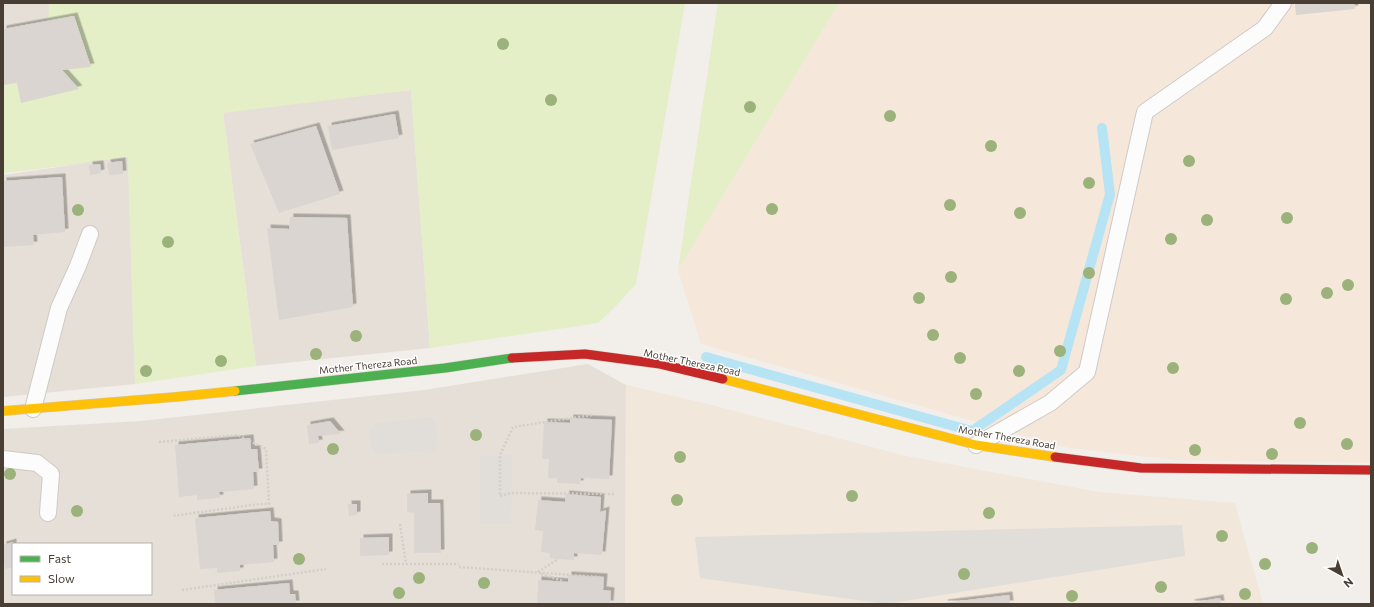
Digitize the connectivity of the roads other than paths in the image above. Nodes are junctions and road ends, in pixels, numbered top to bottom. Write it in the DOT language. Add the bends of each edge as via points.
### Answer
graph roads {
  1 [pos="1283,3"];
  2 [pos="90,234"];
  3 [pos="33,409"];
  4 [pos="3,411"];
  5 [pos="976,445"];
  6 [pos="3,459"];
  7 [pos="1371,470"];
  8 [pos="48,513"];
  1 -- 5 [label="lane" via="1265,28 1146,112 1087,372 1050,403"];
  2 -- 3 [label="lane" via="59,308"];
  3 -- 4 [label="street, Mother Thereza Road"];
  3 -- 5 [label="street, Mother Thereza Road" via="445,368 508,358 585,354 660,364"];
  5 -- 7 [label="street, Mother Thereza Road" via="1141,468"];
  6 -- 8 [label="lane" via="37,463 51,474"];
}
